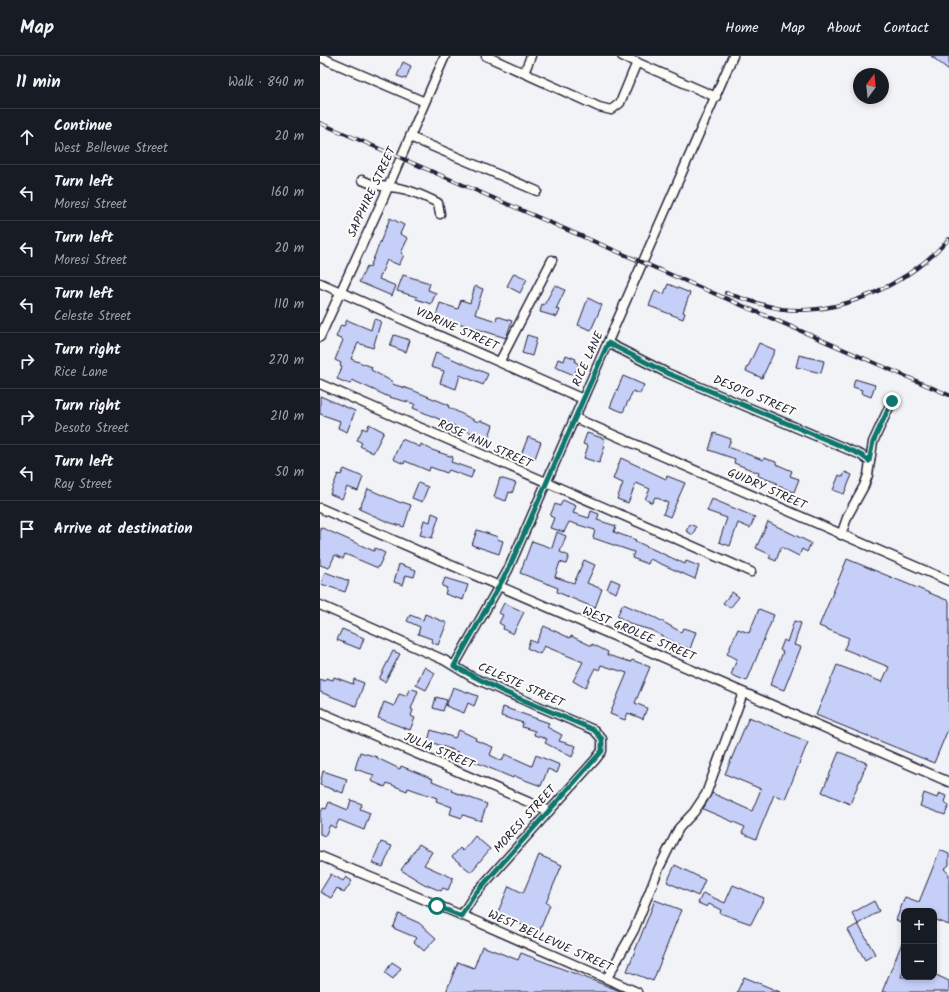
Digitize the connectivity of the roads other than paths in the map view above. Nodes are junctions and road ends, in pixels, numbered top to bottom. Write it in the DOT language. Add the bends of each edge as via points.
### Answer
graph roads {
  1 [pos="445,56"];
  2 [pos="486,56"];
  3 [pos="531,56"];
  4 [pos="622,56"];
  5 [pos="733,56"];
  6 [pos="320,57"];
  7 [pos="637,62"];
  8 [pos="524,73"];
  9 [pos="716,96"];
  10 [pos="425,102"];
  11 [pos="410,137"];
  12 [pos="362,180"];
  13 [pos="388,188"];
  14 [pos="537,191"];
  15 [pos="440,214"];
  16 [pos="552,260"];
  17 [pos="320,282"];
  18 [pos="341,292"];
  19 [pos="320,337"];
  20 [pos="608,343"];
  21 [pos="500,361"];
  22 [pos="320,384"];
  23 [pos="583,399"];
  24 [pos="892,401"];
  25 [pos="575,418"];
  26 [pos="869,461"];
  27 [pos="546,484"];
  28 [pos="320,508"];
  29 [pos="841,535"];
  30 [pos="751,572"];
  31 [pos="949,581"];
  32 [pos="500,587"];
  33 [pos="320,605"];
  34 [pos="454,666"];
  35 [pos="743,693"];
  36 [pos="320,712"];
  37 [pos="602,739"];
  38 [pos="949,782"];
  39 [pos="549,811"];
  40 [pos="320,856"];
  41 [pos="461,916"];
  42 [pos="607,978"];
  43 [pos="637,992"];
  1 -- 10 [label="street, SAPPHIRE STREET"];
  2 -- 8 [label="street"];
  3 -- 8 [label="street"];
  4 -- 7 [label="street"];
  5 -- 9 [label="street, RICE LANE"];
  6 -- 10 [label="street"];
  7 -- 8 [label="street" via="620,103 611,110"];
  7 -- 9 [label="street"];
  9 -- 20 [label="street, RICE LANE"];
  10 -- 11 [label="street, SAPPHIRE STREET"];
  11 -- 13 [label="street, SAPPHIRE STREET"];
  11 -- 14 [label="street"];
  12 -- 13 [label="street"];
  13 -- 15 [label="street" via="407,190 438,203"];
  13 -- 18 [label="street, SAPPHIRE STREET"];
  16 -- 21 [label="street"];
  17 -- 18 [label="street, VIDRINE STREET"];
  18 -- 19 [label="street, SAPPHIRE STREET"];
  18 -- 21 [label="street, VIDRINE STREET"];
  20 -- 23 [label="street, RICE LANE"];
  20 -- 26 [label="street, DESOTO STREET" via="647,364 841,446"];
  21 -- 23 [label="street, VIDRINE STREET"];
  22 -- 27 [label="street, ROSE ANN STREET"];
  23 -- 25 [label="street, RICE LANE"];
  24 -- 26 [label="street" via="873,442"];
  25 -- 27 [label="street, RICE LANE"];
  25 -- 29 [label="street, GUIDRY STREET"];
  26 -- 29 [label="street" via="868,476"];
  27 -- 30 [label="street, ROSE ANN STREET" via="609,508"];
  27 -- 32 [label="street, RICE LANE"];
  28 -- 32 [label="street, WEST GROLEE STREET"];
  29 -- 31 [label="street, GUIDRY STREET"];
  32 -- 34 [label="street, RICE LANE"];
  32 -- 35 [label="street, WEST GROLEE STREET"];
  33 -- 34 [label="street, CELESTE STREET"];
  34 -- 37 [label="street, CELESTE STREET" via="490,685 594,730"];
  35 -- 38 [label="street, WEST GROLEE STREET"];
  35 -- 42 [label="street" via="706,794 679,828 659,868 634,930"];
  36 -- 39 [label="street, JULIA STREET"];
  37 -- 39 [label="street, MORESI STREET" via="602,751"];
  39 -- 41 [label="street, MORESI STREET" via="475,894"];
  40 -- 41 [label="street, WEST BELLEVUE STREET"];
  41 -- 42 [label="street, WEST BELLEVUE STREET"];
  42 -- 43 [label="street, WEST BELLEVUE STREET"];
}
